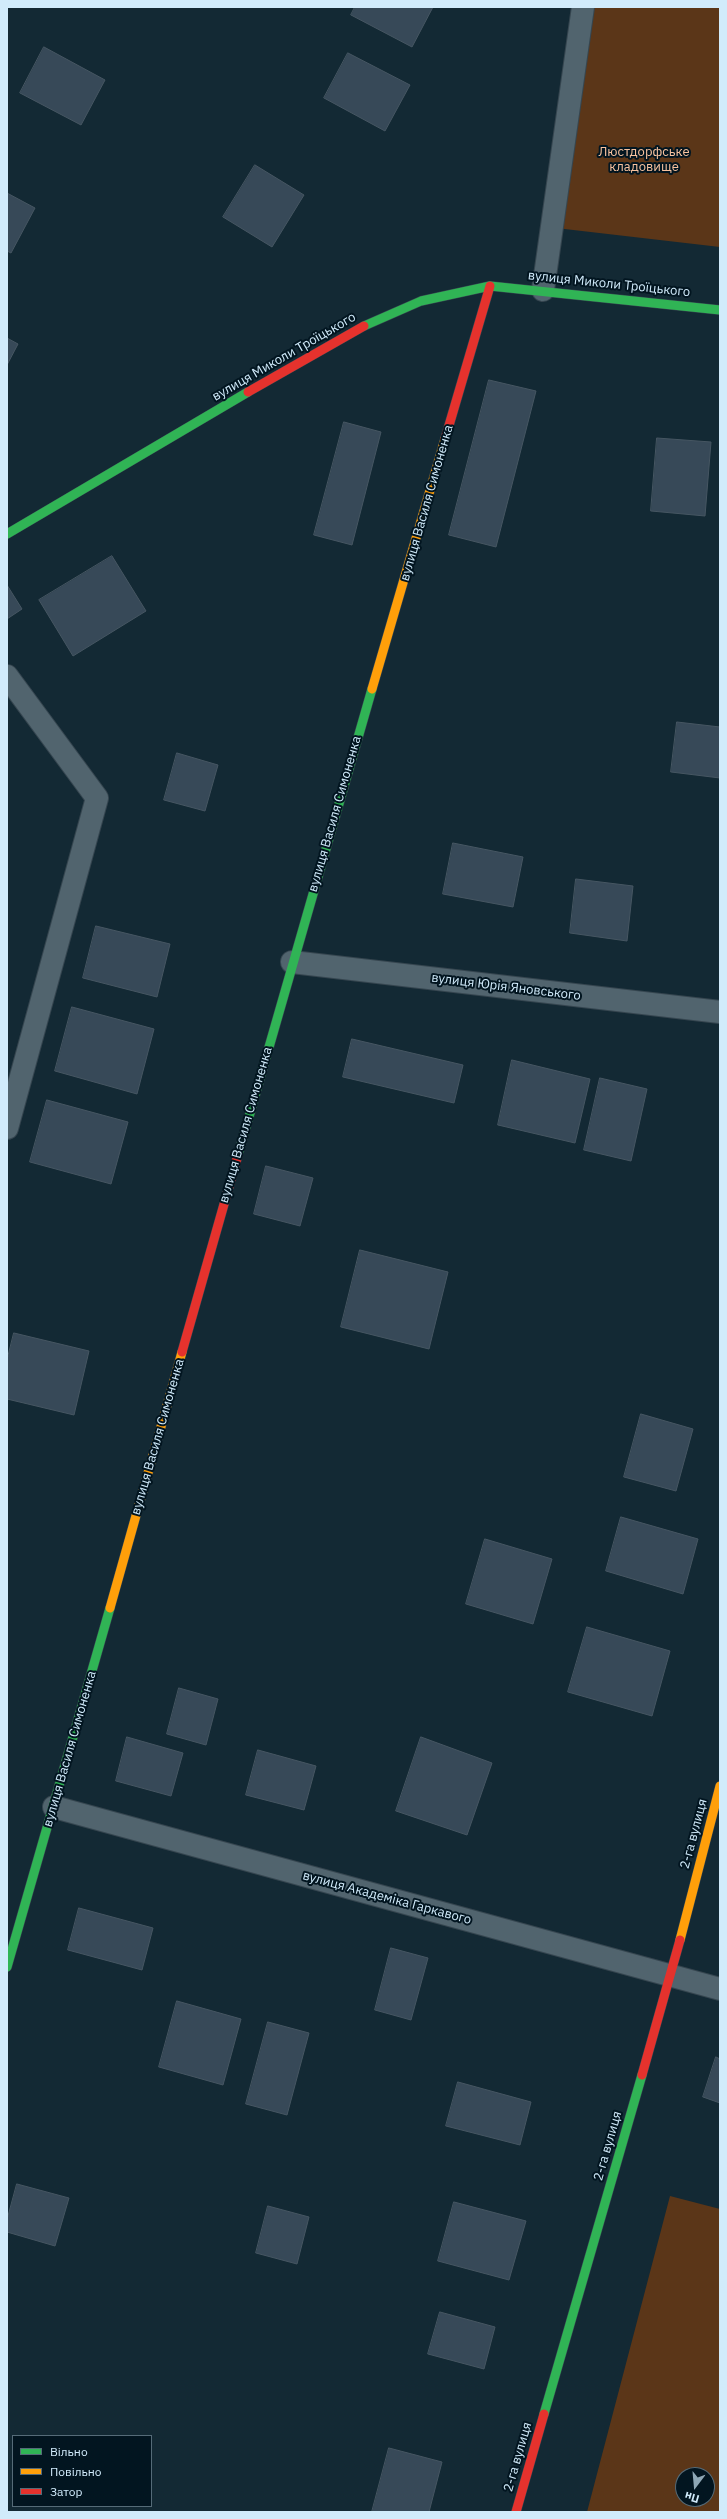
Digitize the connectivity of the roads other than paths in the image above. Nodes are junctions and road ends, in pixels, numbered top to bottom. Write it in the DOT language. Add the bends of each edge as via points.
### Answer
graph roads {
  1 [pos="583,7"];
  2 [pos="490,286"];
  3 [pos="543,290"];
  4 [pos="720,310"];
  5 [pos="7,534"];
  6 [pos="7,676"];
  7 [pos="292,962"];
  8 [pos="720,1012"];
  9 [pos="7,1128"];
  10 [pos="720,1786"];
  11 [pos="54,1807"];
  12 [pos="7,1967"];
  13 [pos="671,1975"];
  14 [pos="720,1989"];
  15 [pos="516,2512"];
  1 -- 3 [label="street"];
  2 -- 3 [label="street, вулиця Миколи Троїцького"];
  2 -- 5 [label="street, вулиця Миколи Троїцького" via="422,301 353,330"];
  2 -- 7 [label="street, вулиця Василя Симоненка"];
  3 -- 4 [label="street, вулиця Миколи Троїцького"];
  6 -- 9 [label="street" via="97,798"];
  7 -- 8 [label="street, вулиця Юрія Яновського"];
  7 -- 11 [label="street, вулиця Василя Симоненка"];
  10 -- 13 [label="street, 2-га вулиця"];
  11 -- 12 [label="street, вулиця Василя Симоненка"];
  11 -- 13 [label="street, вулиця Академіка Гаркавого"];
  13 -- 14 [label="street, вулиця Академіка Гаркавого"];
  13 -- 15 [label="street, 2-га вулиця"];
}
